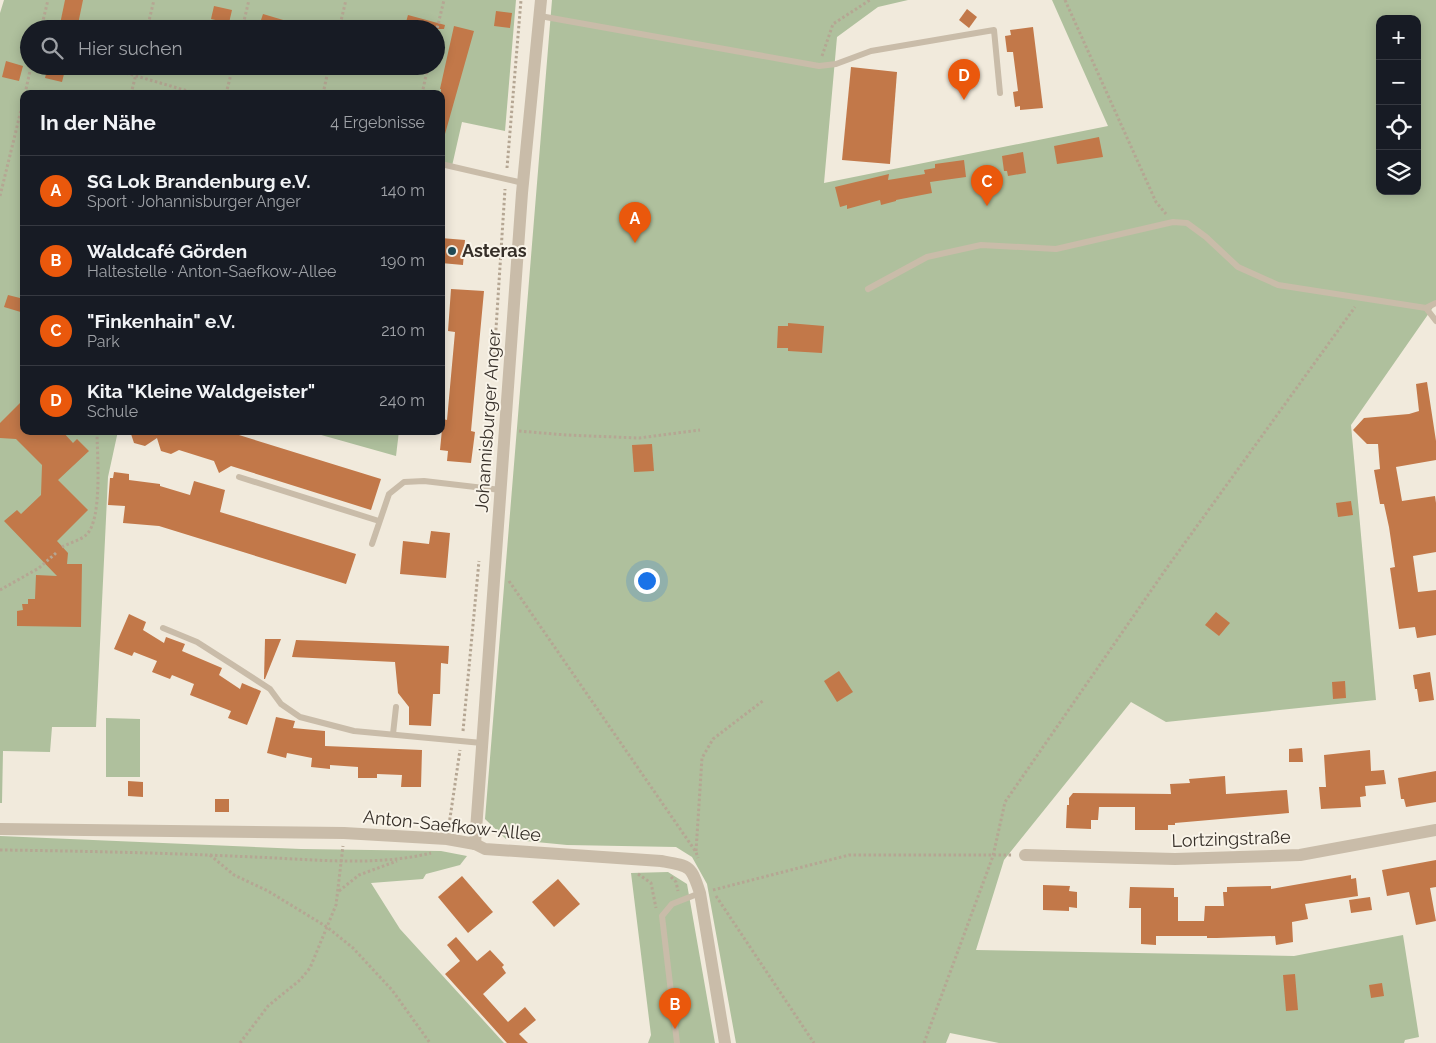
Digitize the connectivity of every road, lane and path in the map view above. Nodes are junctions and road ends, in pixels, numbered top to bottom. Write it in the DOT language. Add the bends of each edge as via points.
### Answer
graph roads {
  1 [pos="48,0"];
  2 [pos="154,0"];
  3 [pos="249,0"];
  4 [pos="346,0"];
  5 [pos="444,0"];
  6 [pos="521,0"];
  7 [pos="541,0"];
  8 [pos="870,0"];
  9 [pos="1065,0"];
  10 [pos="540,16"];
  11 [pos="43,20"];
  12 [pos="149,20"];
  13 [pos="244,20"];
  14 [pos="341,20"];
  15 [pos="439,20"];
  16 [pos="819,66"];
  17 [pos="29,75"];
  18 [pos="132,75"];
  19 [pos="231,75"];
  20 [pos="328,75"];
  21 [pos="426,75"];
  22 [pos="135,76"];
  23 [pos="26,90"];
  24 [pos="132,90"];
  25 [pos="184,90"];
  26 [pos="227,90"];
  27 [pos="324,90"];
  28 [pos="423,90"];
  29 [pos="1000,93"];
  30 [pos="20,114"];
  31 [pos="445,165"];
  32 [pos="506,179"];
  33 [pos="523,183"];
  34 [pos="0,196"];
  35 [pos="1173,222"];
  36 [pos="868,289"];
  37 [pos="1361,298"];
  38 [pos="1436,303"];
  39 [pos="1426,308"];
  40 [pos="1436,321"];
  41 [pos="493,369"];
  42 [pos="505,429"];
  43 [pos="700,430"];
  44 [pos="97,435"];
  45 [pos="238,477"];
  46 [pos="501,490"];
  47 [pos="379,521"];
  48 [pos="372,544"];
  49 [pos="62,547"];
  50 [pos="56,552"];
  51 [pos="480,561"];
  52 [pos="496,562"];
  53 [pos="0,590"];
  54 [pos="163,628"];
  55 [pos="764,700"];
  56 [pos="396,707"];
  57 [pos="393,734"];
  58 [pos="462,741"];
  59 [pos="482,743"];
  60 [pos="0,829"];
  61 [pos="1436,830"];
  62 [pos="448,831"];
  63 [pos="344,833"];
  64 [pos="475,844"];
  65 [pos="0,850"];
  66 [pos="436,852"];
  67 [pos="696,852"];
  68 [pos="1025,854"];
  69 [pos="209,855"];
  70 [pos="994,856"];
  71 [pos="400,859"];
  72 [pos="342,860"];
  73 [pos="699,860"];
  74 [pos="632,870"];
  75 [pos="669,875"];
  76 [pos="709,883"];
  77 [pos="338,891"];
  78 [pos="706,892"];
  79 [pos="678,893"];
  80 [pos="664,907"];
  81 [pos="327,926"];
  82 [pos="240,1043"];
  83 [pos="430,1043"];
  84 [pos="677,1043"];
  85 [pos="725,1043"];
  86 [pos="814,1043"];
  87 [pos="924,1043"];
  1 -- 11 [label="path"];
  2 -- 12 [label="path"];
  3 -- 13 [label="path"];
  4 -- 14 [label="path"];
  5 -- 15 [label="path"];
  6 -- 32 [label="path"];
  7 -- 10 [label="street, Johannisburger Anger"];
  8 -- 16 [label="path" via="833,24"];
  9 -- 35 [label="path" via="1156,202"];
  10 -- 16 [label="lane"];
  10 -- 33 [label="street, Johannisburger Anger"];
  16 -- 29 [label="lane" via="836,64 871,51 994,30"];
  17 -- 23 [label="path"];
  18 -- 22 [label="path"];
  19 -- 26 [label="path"];
  20 -- 27 [label="path"];
  21 -- 28 [label="path"];
  22 -- 24 [label="path"];
  22 -- 25 [label="path"];
  30 -- 34 [label="path"];
  31 -- 32 [label="lane"];
  32 -- 33 [label="lane"];
  32 -- 41 [label="path"];
  33 -- 42 [label="street, Johannisburger Anger"];
  35 -- 36 [label="lane" via="1056,250 981,245 928,257"];
  35 -- 37 [label="lane" via="1187,223 1238,267 1278,285"];
  37 -- 39 [label="lane"];
  37 -- 70 [label="path" via="1004,802"];
  38 -- 39 [label="lane"];
  39 -- 40 [label="lane"];
  42 -- 43 [label="path" via="639,438"];
  42 -- 46 [label="street, Johannisburger Anger"];
  44 -- 49 [label="path" via="97,507 93,524 86,535"];
  45 -- 47 [label="lane"];
  46 -- 47 [label="lane" via="424,481 404,482 389,494"];
  46 -- 52 [label="street, Johannisburger Anger"];
  47 -- 48 [label="lane"];
  50 -- 53 [label="path" via="39,568"];
  51 -- 58 [label="path"];
  52 -- 59 [label="street, Johannisburger Anger"];
  52 -- 67 [label="path"];
  54 -- 57 [label="lane" via="196,642 233,665 270,690 281,704 300,716 354,731"];
  55 -- 67 [label="path" via="713,739 702,758"];
  56 -- 57 [label="lane"];
  57 -- 58 [label="lane"];
  58 -- 59 [label="lane"];
  58 -- 62 [label="path"];
  59 -- 64 [label="street, Johannisburger Anger"];
  60 -- 63 [label="street, Anton-Saefkow-Allee"];
  61 -- 68 [label="street, Lortzingstraße" via="1300,855 1175,859"];
  63 -- 64 [label="street, Anton-Saefkow-Allee" via="447,839"];
  63 -- 72 [label="path"];
  64 -- 78 [label="street, Anton-Saefkow-Allee" via="485,849 683,864 693,872"];
  65 -- 69 [label="path"];
  66 -- 71 [label="path"];
  67 -- 73 [label="path"];
  68 -- 70 [label="path"];
  69 -- 72 [label="path"];
  69 -- 81 [label="path" via="234,874 268,890"];
  70 -- 78 [label="path" via="849,855"];
  70 -- 87 [label="path"];
  71 -- 72 [label="path"];
  71 -- 77 [label="path" via="360,874"];
  72 -- 77 [label="path"];
  74 -- 80 [label="path" via="651,883 657,913"];
  75 -- 79 [label="path" via="676,882"];
  76 -- 78 [label="path"];
  77 -- 81 [label="path"];
  78 -- 84 [label="lane" via="672,904 662,916"];
  78 -- 85 [label="street, Anton-Saefkow-Allee"];
  78 -- 86 [label="path"];
  81 -- 82 [label="path" via="310,968 268,1006"];
  81 -- 83 [label="path" via="353,948 392,990"];
}
